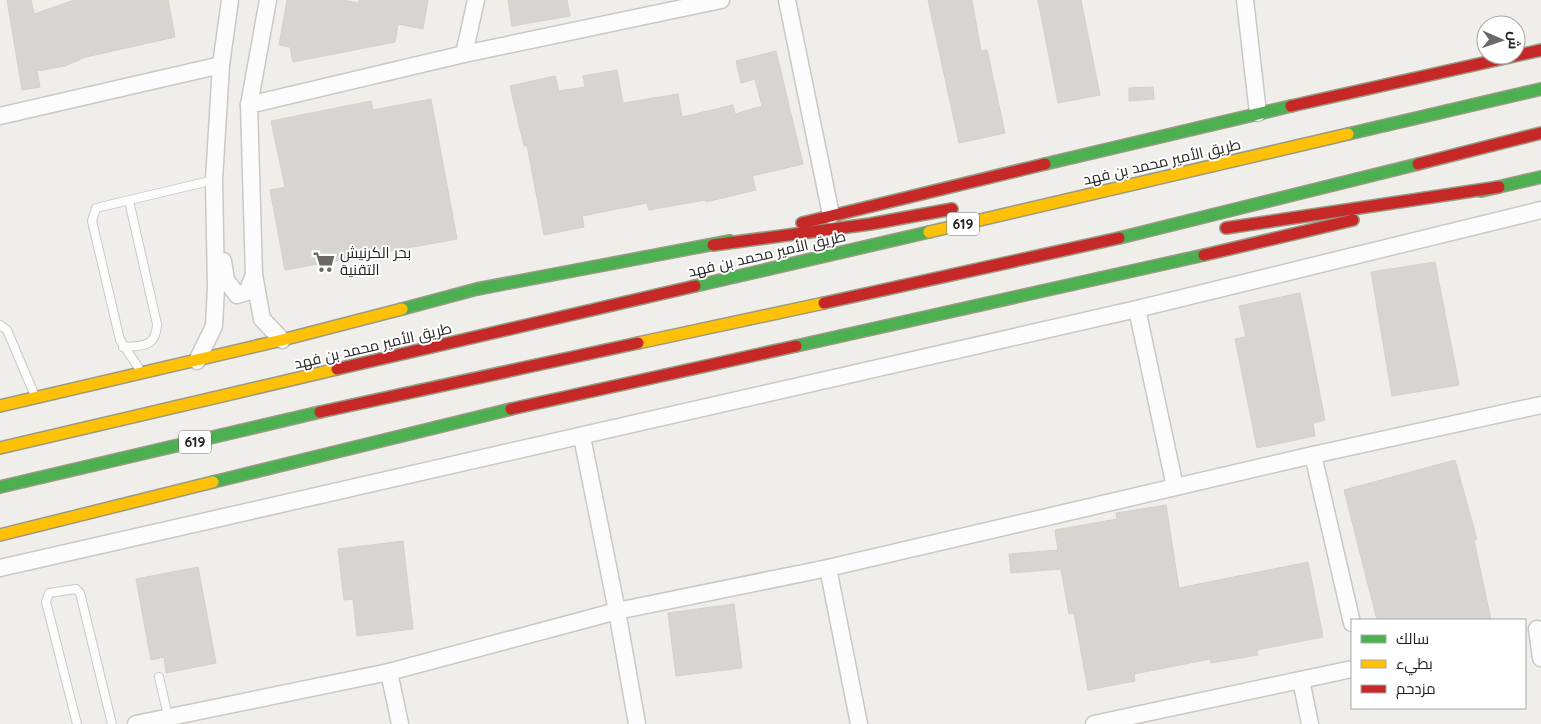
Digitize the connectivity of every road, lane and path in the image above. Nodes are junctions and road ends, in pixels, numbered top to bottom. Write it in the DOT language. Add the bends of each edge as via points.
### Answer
graph roads {
  1 [pos="230,0"];
  2 [pos="268,0"];
  3 [pos="476,0"];
  4 [pos="721,0"];
  5 [pos="787,0"];
  6 [pos="1245,0"];
  7 [pos="1541,50"];
  8 [pos="464,54"];
  9 [pos="221,65"];
  10 [pos="1541,89"];
  11 [pos="249,105"];
  12 [pos="1258,113"];
  13 [pos="0,116"];
  14 [pos="1541,133"];
  15 [pos="1242,159"];
  16 [pos="1541,177"];
  17 [pos="214,180"];
  18 [pos="1499,186"];
  19 [pos="1045,193"];
  20 [pos="129,201"];
  21 [pos="966,206"];
  22 [pos="1541,210"];
  23 [pos="831,215"];
  24 [pos="1215,229"];
  25 [pos="1186,234"];
  26 [pos="712,245"];
  27 [pos="1059,253"];
  28 [pos="254,275"];
  29 [pos="1137,309"];
  30 [pos="0,325"];
  31 [pos="282,340"];
  32 [pos="123,347"];
  33 [pos="197,361"];
  34 [pos="143,374"];
  35 [pos="35,398"];
  36 [pos="1541,405"];
  37 [pos="0,406"];
  38 [pos="582,437"];
  39 [pos="0,448"];
  40 [pos="1313,455"];
  41 [pos="1175,487"];
  42 [pos="0,488"];
  43 [pos="0,535"];
  44 [pos="0,568"];
  45 [pos="828,568"];
  46 [pos="617,611"];
  47 [pos="1351,619"];
  48 [pos="1534,630"];
  49 [pos="1541,658"];
  50 [pos="1351,669"];
  51 [pos="389,672"];
  52 [pos="159,677"];
  53 [pos="1301,680"];
  54 [pos="174,718"];
  55 [pos="77,724"];
  56 [pos="112,724"];
  57 [pos="136,724"];
  58 [pos="400,724"];
  59 [pos="637,724"];
  60 [pos="859,724"];
  61 [pos="1094,724"];
  62 [pos="1310,724"];
  1 -- 9 [label="street"];
  2 -- 11 [label="street"];
  3 -- 8 [label="street"];
  4 -- 8 [label="street"];
  5 -- 23 [label="street"];
  6 -- 12 [label="street"];
  7 -- 12 [label="main road"];
  8 -- 11 [label="street"];
  9 -- 13 [label="street"];
  9 -- 17 [label="street"];
  10 -- 15 [label="main road, طريق الأمير محمد بن فهد / 619"];
  11 -- 28 [label="street"];
  12 -- 23 [label="main road"];
  14 -- 27 [label="main road, 619"];
  15 -- 19 [label="main road"];
  15 -- 39 [label="main road, طريق الأمير محمد بن فهد / 619"];
  16 -- 18 [label="main road"];
  17 -- 20 [label="lane"];
  17 -- 28 [label="street" via="226,280 237,295 247,292"];
  17 -- 33 [label="street" via="214,326"];
  18 -- 24 [label="main road"];
  18 -- 43 [label="main road" via="1104,278 483,416"];
  20 -- 32 [label="lane" via="157,324 156,336 151,342"];
  20 -- 32 [label="lane" via="96,208 92,220"];
  21 -- 26 [label="main road" via="870,224"];
  22 -- 29 [label="street"];
  23 -- 26 [label="main road"];
  25 -- 27 [label="main road"];
  26 -- 31 [label="main road" via="477,289"];
  27 -- 42 [label="main road, 619" via="391,396"];
  28 -- 31 [label="street" via="262,319"];
  29 -- 38 [label="street"];
  29 -- 41 [label="street"];
  30 -- 35 [label="lane" via="7,330"];
  31 -- 33 [label="main road"];
  32 -- 34 [label="lane"];
  33 -- 34 [label="main road"];
  34 -- 35 [label="main road"];
  35 -- 37 [label="main road"];
  36 -- 40 [label="street"];
  38 -- 44 [label="street"];
  38 -- 46 [label="street"];
  40 -- 41 [label="street"];
  40 -- 47 [label="street"];
  41 -- 45 [label="street"];
  45 -- 46 [label="street"];
  45 -- 60 [label="street"];
  46 -- 51 [label="street"];
  46 -- 59 [label="street"];
  48 -- 49 [label="street"];
  50 -- 53 [label="street"];
  51 -- 54 [label="street"];
  51 -- 58 [label="street"];
  52 -- 54 [label="lane"];
  53 -- 61 [label="street"];
  53 -- 62 [label="street"];
  54 -- 57 [label="street"];
  55 -- 56 [label="lane" via="46,602 48,593 70,588 80,594"];
}
